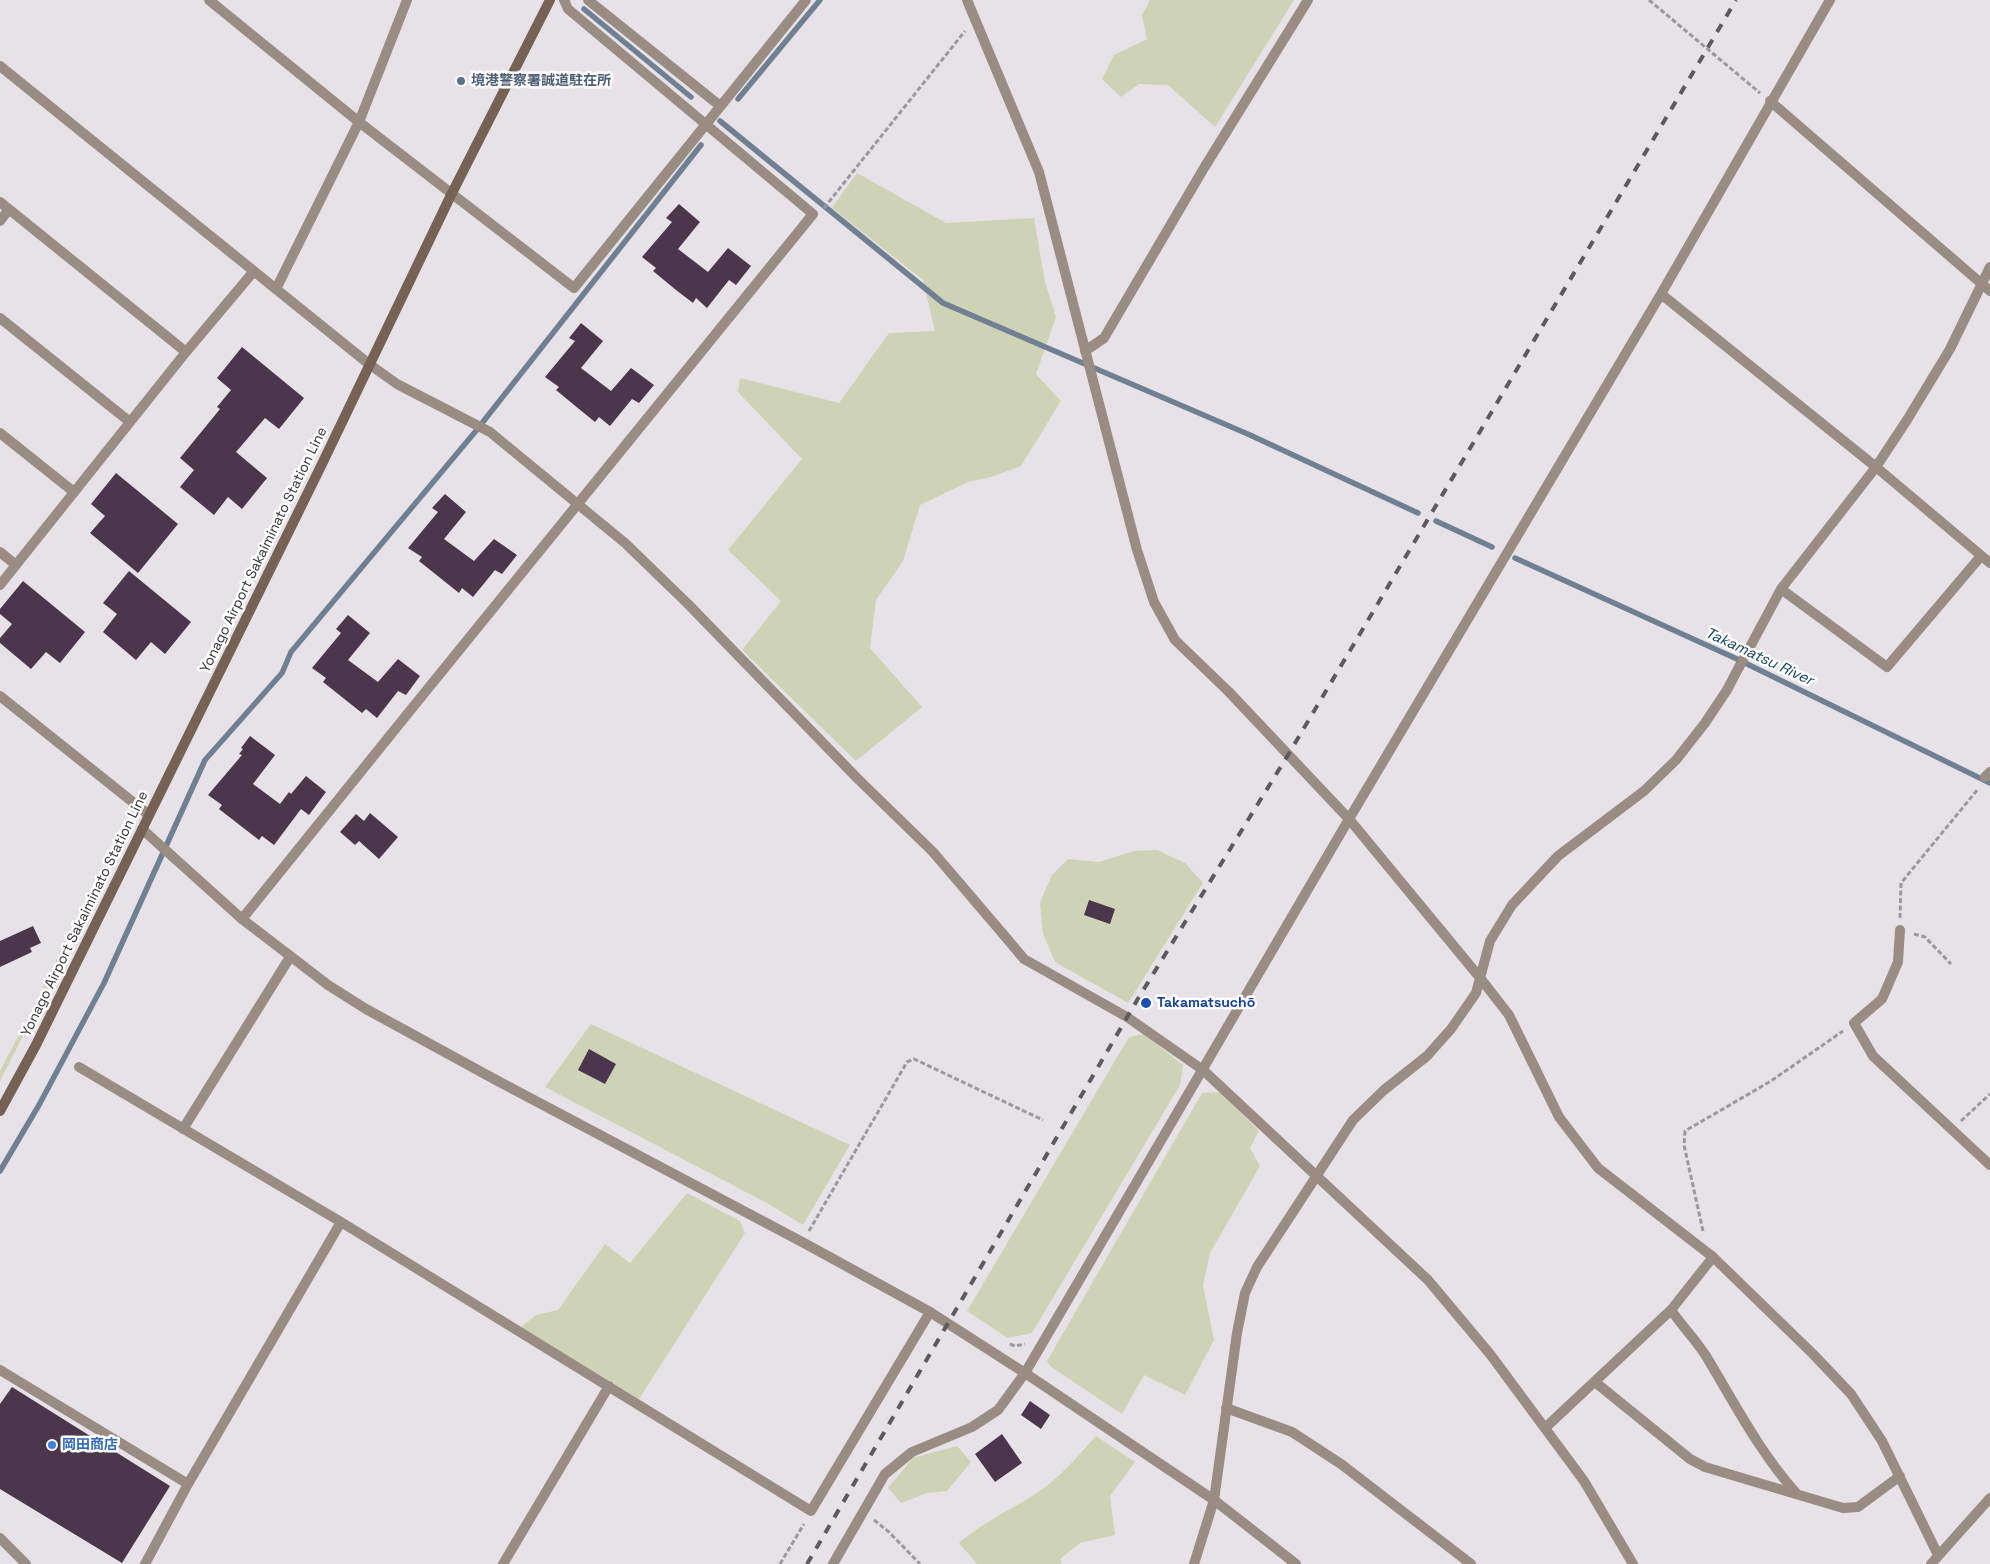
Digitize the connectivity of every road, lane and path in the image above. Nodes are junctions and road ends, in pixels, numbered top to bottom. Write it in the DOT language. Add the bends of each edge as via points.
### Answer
graph roads {
  1 [pos="209,0"];
  2 [pos="406,0"];
  3 [pos="550,0"];
  4 [pos="564,0"];
  5 [pos="588,0"];
  6 [pos="806,0"];
  7 [pos="966,0"];
  8 [pos="1308,0"];
  9 [pos="1649,0"];
  10 [pos="1830,0"];
  11 [pos="974,19"];
  12 [pos="0,66"];
  13 [pos="1770,101"];
  14 [pos="719,105"];
  15 [pos="358,122"];
  16 [pos="706,123"];
  17 [pos="451,195"];
  18 [pos="0,202"];
  19 [pos="828,203"];
  20 [pos="9,209"];
  21 [pos="0,221"];
  22 [pos="1990,267"];
  23 [pos="254,271"];
  24 [pos="1982,284"];
  25 [pos="276,289"];
  26 [pos="1990,291"];
  27 [pos="1661,294"];
  28 [pos="0,318"];
  29 [pos="1085,351"];
  30 [pos="186,352"];
  31 [pos="369,364"];
  32 [pos="130,422"];
  33 [pos="0,433"];
  34 [pos="1876,467"];
  35 [pos="74,492"];
  36 [pos="578,506"];
  37 [pos="0,552"];
  38 [pos="1981,556"];
  39 [pos="1990,563"];
  40 [pos="16,565"];
  41 [pos="0,585"];
  42 [pos="1781,588"];
  43 [pos="0,696"];
  44 [pos="1985,778"];
  45 [pos="149,815"];
  46 [pos="1349,820"];
  47 [pos="142,829"];
  48 [pos="242,919"];
  49 [pos="1900,930"];
  50 [pos="290,957"];
  51 [pos="1951,964"];
  52 [pos="1481,979"];
  53 [pos="1854,1023"];
  54 [pos="79,1067"];
  55 [pos="1203,1070"];
  56 [pos="1990,1094"];
  57 [pos="1,1108"];
  58 [pos="1043,1120"];
  59 [pos="183,1129"];
  60 [pos="1951,1131"];
  61 [pos="1990,1165"];
  62 [pos="1316,1176"];
  63 [pos="341,1222"];
  64 [pos="804,1242"];
  65 [pos="1701,1248"];
  66 [pos="1713,1257"];
  67 [pos="1671,1310"];
  68 [pos="930,1312"];
  69 [pos="0,1370"];
  70 [pos="1025,1373"];
  71 [pos="1596,1382"];
  72 [pos="609,1386"];
  73 [pos="1226,1408"];
  74 [pos="1545,1428"];
  75 [pos="1900,1476"];
  76 [pos="188,1484"];
  77 [pos="1797,1494"];
  78 [pos="1990,1498"];
  79 [pos="1214,1500"];
  80 [pos="811,1511"];
  81 [pos="864,1512"];
  82 [pos="0,1538"];
  83 [pos="1938,1555"];
  84 [pos="26,1564"];
  85 [pos="145,1564"];
  86 [pos="502,1564"];
  87 [pos="780,1564"];
  88 [pos="833,1564"];
  89 [pos="920,1564"];
  90 [pos="1194,1564"];
  91 [pos="1296,1564"];
  92 [pos="1471,1564"];
  93 [pos="1633,1564"];
  94 [pos="1930,1564"];
  95 [pos="1946,1564"];
  1 -- 15 [label="street"];
  2 -- 15 [label="street"];
  3 -- 17 [label="main road, Yonago Airport Sakaiminato Station Line"];
  4 -- 16 [label="street" via="568,9"];
  5 -- 14 [label="street"];
  6 -- 14 [label="street"];
  7 -- 11 [label="street"];
  8 -- 29 [label="street" via="1104,338"];
  9 -- 13 [label="path"];
  10 -- 13 [label="street"];
  11 -- 19 [label="path"];
  11 -- 29 [label="street" via="1039,172"];
  12 -- 23 [label="street"];
  13 -- 24 [label="street"];
  13 -- 27 [label="street"];
  14 -- 16 [label="street"];
  15 -- 17 [label="street"];
  15 -- 25 [label="street"];
  16 -- 17 [label="street" via="574,288"];
  16 -- 36 [label="street" via="813,214"];
  17 -- 31 [label="main road, Yonago Airport Sakaiminato Station Line"];
  18 -- 20 [label="street"];
  20 -- 21 [label="street"];
  20 -- 30 [label="street"];
  22 -- 24 [label="street"];
  23 -- 25 [label="street"];
  23 -- 30 [label="street"];
  24 -- 26 [label="street"];
  24 -- 34 [label="street" via="1950,349"];
  25 -- 31 [label="street"];
  27 -- 34 [label="street"];
  27 -- 46 [label="street"];
  28 -- 32 [label="street"];
  29 -- 46 [label="street" via="1137,550 1154,602 1175,640 1229,692"];
  30 -- 32 [label="street"];
  31 -- 36 [label="street" via="397,384 490,432"];
  31 -- 45 [label="main road, Yonago Airport Sakaiminato Station Line"];
  32 -- 35 [label="street"];
  33 -- 35 [label="street"];
  34 -- 38 [label="street"];
  34 -- 42 [label="street"];
  35 -- 40 [label="street"];
  36 -- 48 [label="street"];
  36 -- 55 [label="street" via="625,543 688,604 933,852 1024,959 1127,1017"];
  37 -- 40 [label="street"];
  38 -- 39 [label="street"];
  38 -- 42 [label="street" via="1887,667"];
  40 -- 41 [label="street"];
  42 -- 52 [label="street" via="1727,690 1676,760 1644,791 1558,856 1512,905 1490,941"];
  43 -- 45 [label="street"];
  44 -- 49 [label="path" via="1901,883"];
  45 -- 47 [label="main road, Yonago Airport Sakaiminato Station Line"];
  46 -- 52 [label="street"];
  46 -- 55 [label="street"];
  47 -- 48 [label="street"];
  47 -- 57 [label="main road, Yonago Airport Sakaiminato Station Line" via="36,1045"];
  48 -- 50 [label="street"];
  49 -- 51 [label="path" via="1925,937"];
  49 -- 53 [label="street" via="1898,962 1882,999"];
  50 -- 59 [label="street"];
  50 -- 64 [label="street" via="366,1009"];
  52 -- 62 [label="street" via="1476,993 1451,1029 1427,1056 1384,1090 1354,1120"];
  52 -- 65 [label="street" via="1509,1015 1559,1118 1598,1168"];
  53 -- 60 [label="street" via="1873,1056"];
  53 -- 65 [label="path" via="1771,1081 1685,1131 1684,1145 1704,1238"];
  54 -- 59 [label="street"];
  55 -- 62 [label="street"];
  55 -- 70 [label="street"];
  56 -- 60 [label="path"];
  58 -- 64 [label="path" via="914,1059 907,1062"];
  59 -- 63 [label="street"];
  60 -- 61 [label="street"];
  62 -- 73 [label="street" via="1257,1267 1245,1292"];
  62 -- 74 [label="street" via="1428,1280 1490,1354"];
  63 -- 72 [label="street"];
  63 -- 76 [label="street"];
  64 -- 68 [label="street"];
  65 -- 66 [label="street"];
  66 -- 67 [label="street"];
  66 -- 75 [label="street" via="1851,1394 1882,1440"];
  67 -- 71 [label="street"];
  67 -- 77 [label="street" via="1705,1355 1776,1470"];
  68 -- 70 [label="street"];
  68 -- 80 [label="street"];
  69 -- 76 [label="street"];
  70 -- 79 [label="street"];
  70 -- 81 [label="street" via="998,1410 972,1427 912,1452 885,1474"];
  71 -- 74 [label="street"];
  71 -- 77 [label="street" via="1704,1467"];
  72 -- 80 [label="street"];
  72 -- 86 [label="street"];
  73 -- 79 [label="street"];
  73 -- 92 [label="street" via="1292,1432 1341,1464"];
  74 -- 93 [label="street" via="1584,1480"];
  75 -- 77 [label="street" via="1858,1507 1843,1508"];
  75 -- 83 [label="street"];
  76 -- 85 [label="street"];
  78 -- 83 [label="street"];
  79 -- 90 [label="street"];
  79 -- 91 [label="street"];
  80 -- 87 [label="path"];
  81 -- 88 [label="street"];
  81 -- 89 [label="path"];
  82 -- 84 [label="street"];
  83 -- 94 [label="street"];
  83 -- 95 [label="street"];
}
